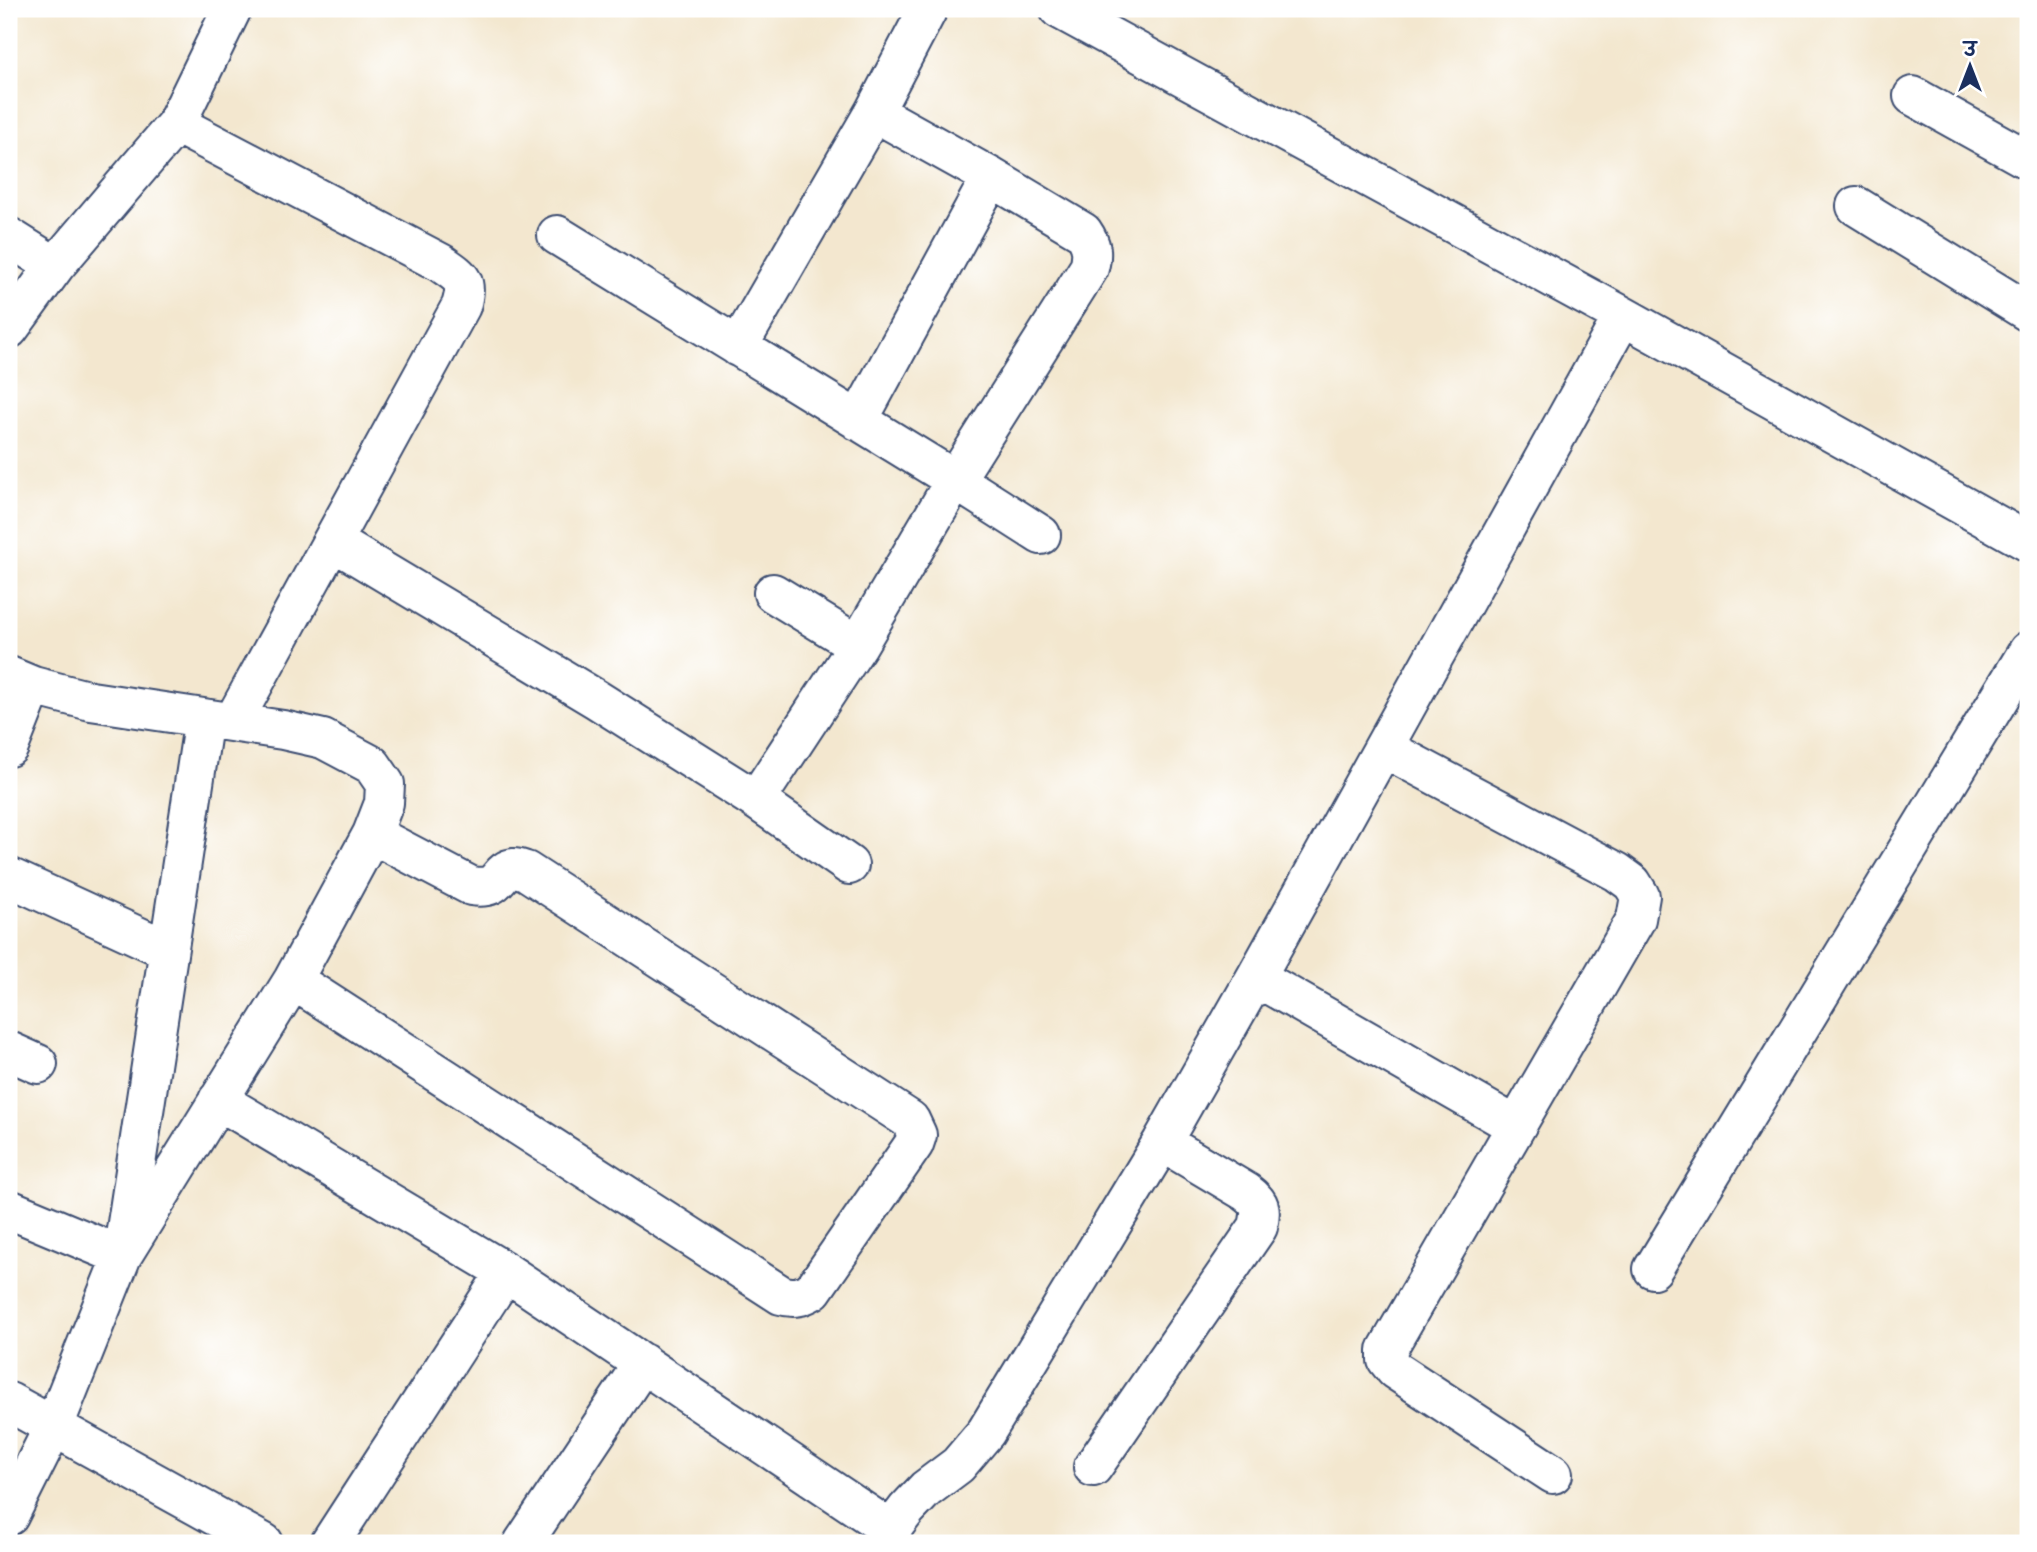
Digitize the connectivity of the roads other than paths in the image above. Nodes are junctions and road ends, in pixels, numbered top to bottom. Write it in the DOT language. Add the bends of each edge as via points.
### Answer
graph roads {
  1 [pos="232,9"];
  2 [pos="928,9"];
  3 [pos="1059,9"];
  4 [pos="1913,96"];
  5 [pos="874,112"];
  6 [pos="176,124"];
  7 [pos="2028,160"];
  8 [pos="991,177"];
  9 [pos="1856,206"];
  10 [pos="557,234"];
  11 [pos="9,237"];
  12 [pos="55,267"];
  13 [pos="2028,312"];
  14 [pos="1623,316"];
  15 [pos="9,330"];
  16 [pos="738,347"];
  17 [pos="858,421"];
  18 [pos="955,480"];
  19 [pos="1041,535"];
  20 [pos="334,542"];
  21 [pos="2028,542"];
  22 [pos="773,593"];
  23 [pos="858,645"];
  24 [pos="2028,651"];
  25 [pos="21,681"];
  26 [pos="219,720"];
  27 [pos="9,747"];
  28 [pos="1384,748"];
  29 [pos="756,800"];
  30 [pos="372,834"];
  31 [pos="849,865"];
  32 [pos="9,877"];
  33 [pos="169,950"];
  34 [pos="1256,977"];
  35 [pos="293,980"];
  36 [pos="218,1100"];
  37 [pos="1516,1126"];
  38 [pos="1162,1142"];
  39 [pos="9,1209"];
  40 [pos="122,1256"];
  41 [pos="1653,1269"];
  42 [pos="506,1272"];
  43 [pos="643,1363"];
  44 [pos="9,1402"];
  45 [pos="54,1426"];
  46 [pos="1093,1467"];
  47 [pos="1553,1474"];
  48 [pos="9,1516"];
  49 [pos="886,1537"];
  50 [pos="264,1543"];
  51 [pos="330,1543"];
  52 [pos="523,1543"];
  1 -- 6 [label="street"];
  2 -- 5 [label="street"];
  3 -- 14 [label="street"];
  4 -- 7 [label="street"];
  5 -- 8 [label="street"];
  5 -- 16 [label="street"];
  6 -- 12 [label="street"];
  6 -- 20 [label="street" via="460,277 465,292 461,306"];
  8 -- 17 [label="street"];
  8 -- 18 [label="street" via="1083,232 1092,254 1089,268"];
  9 -- 13 [label="street"];
  10 -- 16 [label="street"];
  11 -- 12 [label="street"];
  12 -- 15 [label="street"];
  14 -- 21 [label="street"];
  14 -- 28 [label="street"];
  16 -- 17 [label="street"];
  17 -- 18 [label="street"];
  18 -- 19 [label="street"];
  18 -- 23 [label="street"];
  20 -- 26 [label="street"];
  20 -- 29 [label="street"];
  22 -- 23 [label="street"];
  23 -- 29 [label="street"];
  24 -- 41 [label="street"];
  25 -- 26 [label="street" via="91,701"];
  25 -- 27 [label="street"];
  26 -- 30 [label="street" via="323,739 372,765 386,784"];
  26 -- 33 [label="street"];
  28 -- 34 [label="street"];
  28 -- 37 [label="street" via="1617,872 1640,896 1636,919"];
  29 -- 31 [label="street"];
  30 -- 35 [label="street"];
  30 -- 35 [label="street" via="471,886 493,885 513,868 526,871 909,1120 917,1135 914,1144 813,1290 790,1298"];
  32 -- 33 [label="street"];
  33 -- 40 [label="street"];
  34 -- 37 [label="street"];
  34 -- 38 [label="street"];
  35 -- 36 [label="street"];
  36 -- 40 [label="street"];
  36 -- 42 [label="street"];
  37 -- 47 [label="street" via="1392,1339 1387,1360 1395,1370"];
  38 -- 46 [label="street" via="1256,1199 1261,1211 1258,1227"];
  38 -- 49 [label="street" via="986,1432 958,1465 907,1508"];
  39 -- 40 [label="street"];
  40 -- 45 [label="street"];
  42 -- 43 [label="street"];
  42 -- 51 [label="street"];
  43 -- 49 [label="street"];
  43 -- 52 [label="street"];
  44 -- 45 [label="street"];
  45 -- 48 [label="street"];
  45 -- 50 [label="street"];
}
